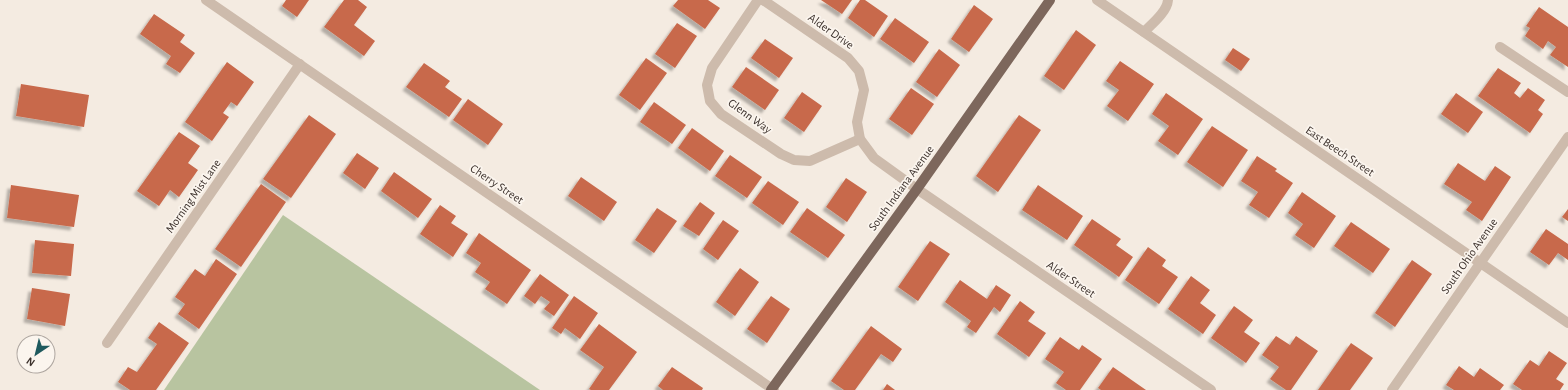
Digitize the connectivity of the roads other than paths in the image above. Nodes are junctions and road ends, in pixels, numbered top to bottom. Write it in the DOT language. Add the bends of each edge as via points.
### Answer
graph roads {
  1 [pos="206,0"];
  2 [pos="758,0"];
  3 [pos="764,0"];
  4 [pos="1050,0"];
  5 [pos="1097,0"];
  6 [pos="1168,0"];
  7 [pos="1144,32"];
  8 [pos="1500,47"];
  9 [pos="300,64"];
  10 [pos="1568,92"];
  11 [pos="1568,137"];
  12 [pos="860,139"];
  13 [pos="917,189"];
  14 [pos="1480,263"];
  15 [pos="1568,323"];
  16 [pos="107,343"];
  17 [pos="772,390"];
  18 [pos="1211,390"];
  19 [pos="1392,390"];
  1 -- 9 [label="street, Cherry Street"];
  2 -- 12 [label="street, Glenn Way" via="712,68 707,85 710,101 721,114 794,160 810,161"];
  3 -- 12 [label="street, Alder Drive" via="848,58 859,72 864,90 857,122"];
  4 -- 13 [label="main road, South Indiana Avenue"];
  5 -- 7 [label="street, East Beech Street"];
  6 -- 7 [label="street" via="1168,4 1157,19"];
  7 -- 14 [label="street, East Beech Street"];
  8 -- 10 [label="street"];
  9 -- 16 [label="street, Morning Mist Lane"];
  9 -- 17 [label="street, Cherry Street"];
  11 -- 14 [label="street, South Ohio Avenue"];
  12 -- 13 [label="street, Alder Drive" via="874,158"];
  13 -- 17 [label="main road, South Indiana Avenue"];
  13 -- 18 [label="street, Alder Street"];
  14 -- 15 [label="street, East Beech Street"];
  14 -- 19 [label="street, South Ohio Avenue"];
}
